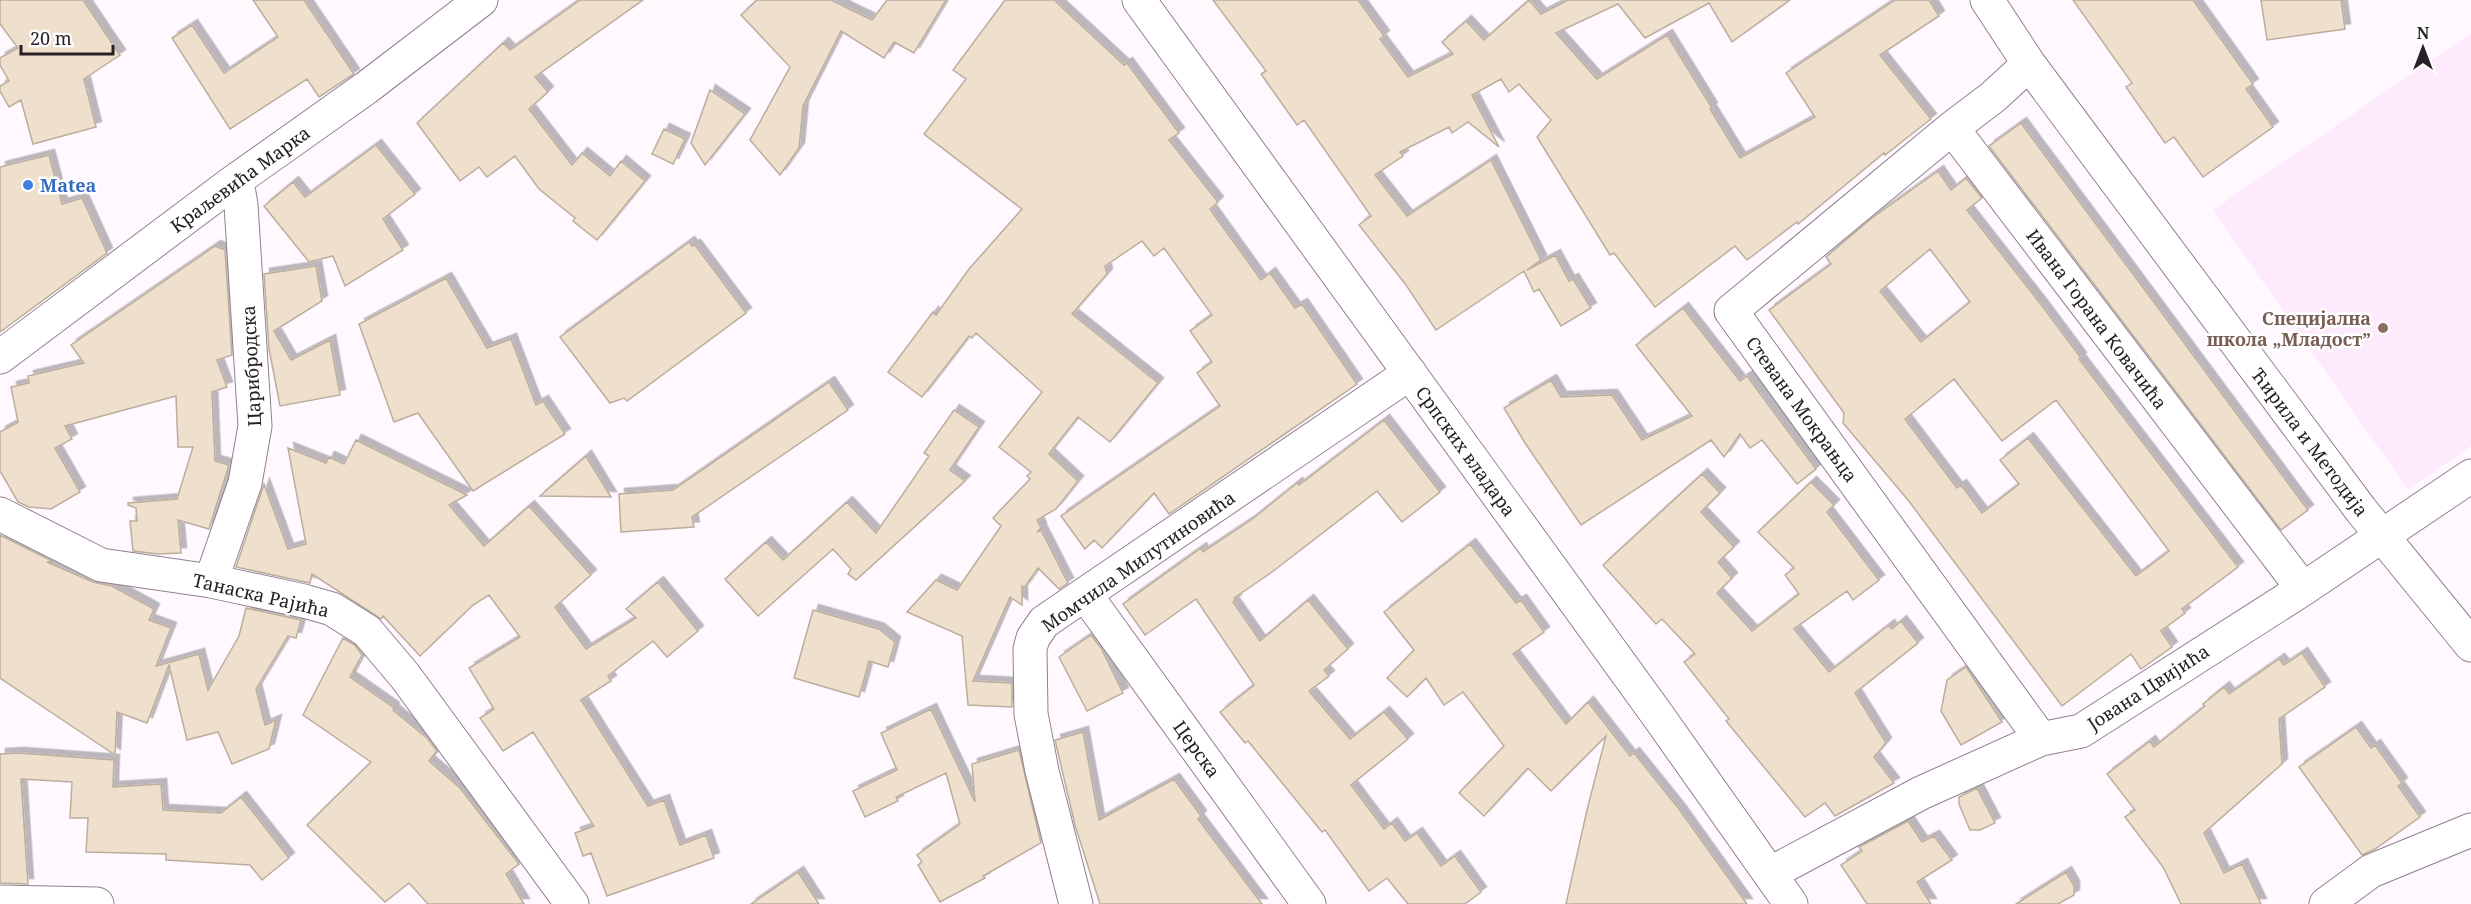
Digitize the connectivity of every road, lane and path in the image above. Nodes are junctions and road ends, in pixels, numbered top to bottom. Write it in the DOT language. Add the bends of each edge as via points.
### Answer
graph roads {
  1 [pos="481,0"];
  2 [pos="1139,0"];
  3 [pos="1987,0"];
  4 [pos="2029,64"];
  5 [pos="1952,128"];
  6 [pos="232,183"];
  7 [pos="0,357"];
  8 [pos="1410,373"];
  9 [pos="2471,476"];
  10 [pos="0,514"];
  11 [pos="2380,536"];
  12 [pos="211,581"];
  13 [pos="2303,589"];
  14 [pos="1085,594"];
  15 [pos="2471,645"];
  16 [pos="2041,739"];
  17 [pos="2471,830"];
  18 [pos="1771,873"];
  19 [pos="0,902"];
  20 [pos="97,904"];
  21 [pos="572,904"];
  22 [pos="1076,904"];
  23 [pos="1309,904"];
  24 [pos="1791,904"];
  25 [pos="2326,904"];
  1 -- 6 [label="street, Краљевића Марка"];
  2 -- 8 [label="street, Српских владара"];
  3 -- 4 [label="street, Ћирила и Методија"];
  4 -- 5 [label="street"];
  4 -- 11 [label="street, Ћирила и Методија"];
  5 -- 13 [label="street, Ивана Горана Ковачића"];
  5 -- 16 [label="street, Стевана Мокрањца" via="1731,311"];
  6 -- 7 [label="street, Краљевића Марка"];
  6 -- 12 [label="street, Царибродска" via="241,205 255,426 245,483"];
  8 -- 14 [label="street, Момчила Милутиновића"];
  8 -- 18 [label="street, Српских владара"];
  9 -- 11 [label="street, Јована Цвијића"];
  10 -- 12 [label="street, Танаска Рајића" via="101,565"];
  11 -- 13 [label="street, Јована Цвијића"];
  11 -- 15 [label="street, Ћирила и Методија"];
  12 -- 21 [label="street, Танаска Рајића" via="332,609 367,630 512,818"];
  13 -- 16 [label="street, Јована Цвијића" via="2080,731"];
  14 -- 22 [label="street, Момчила Милутиновића" via="1044,622 1030,649 1031,714"];
  14 -- 23 [label="street, Церска"];
  16 -- 18 [label="street, Јована Цвијића" via="1921,793"];
  17 -- 25 [label="street" via="2371,871"];
  18 -- 24 [label="street, Српских владара"];
  19 -- 20 [label="street"];
}
